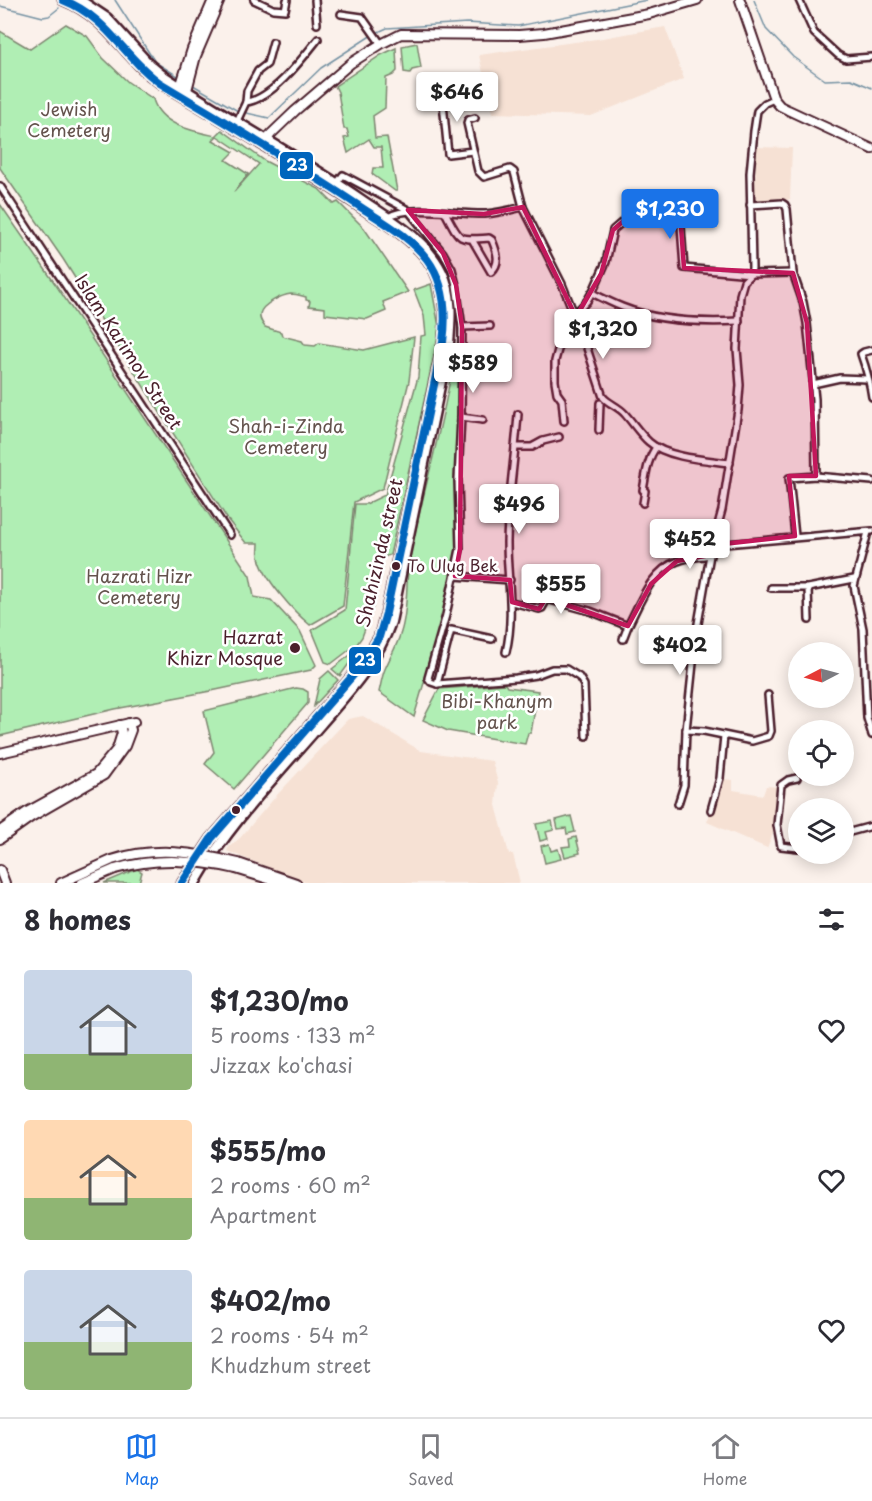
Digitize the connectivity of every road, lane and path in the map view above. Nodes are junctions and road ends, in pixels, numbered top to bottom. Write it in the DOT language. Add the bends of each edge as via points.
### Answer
graph roads {
  1 [pos="63,0"];
  2 [pos="80,0"];
  3 [pos="213,0"];
  4 [pos="220,0"];
  5 [pos="254,0"];
  6 [pos="288,0"];
  7 [pos="315,0"];
  8 [pos="697,0"];
  9 [pos="741,0"];
  10 [pos="799,0"];
  11 [pos="341,14"];
  12 [pos="316,24"];
  13 [pos="318,39"];
  14 [pos="273,42"];
  15 [pos="381,44"];
  16 [pos="872,57"];
  17 [pos="183,93"];
  18 [pos="442,93"];
  19 [pos="774,99"];
  20 [pos="246,104"];
  21 [pos="239,118"];
  22 [pos="475,118"];
  23 [pos="265,143"];
  24 [pos="872,149"];
  25 [pos="473,151"];
  26 [pos="337,183"];
  27 [pos="0,186"];
  28 [pos="364,186"];
  29 [pos="358,197"];
  30 [pos="750,205"];
  31 [pos="523,207"];
  32 [pos="408,210"];
  33 [pos="445,212"];
  34 [pos="388,217"];
  35 [pos="473,241"];
  36 [pos="793,273"];
  37 [pos="751,274"];
  38 [pos="592,293"];
  39 [pos="574,315"];
  40 [pos="739,321"];
  41 [pos="490,326"];
  42 [pos="462,327"];
  43 [pos="872,351"];
  44 [pos="867,380"];
  45 [pos="813,384"];
  46 [pos="872,397"];
  47 [pos="600,403"];
  48 [pos="518,414"];
  49 [pos="461,417"];
  50 [pos="483,420"];
  51 [pos="564,421"];
  52 [pos="599,430"];
  53 [pos="559,437"];
  54 [pos="515,447"];
  55 [pos="656,447"];
  56 [pos="730,463"];
  57 [pos="816,476"];
  58 [pos="872,481"];
  59 [pos="643,504"];
  60 [pos="870,531"];
  61 [pos="230,535"];
  62 [pos="795,536"];
  63 [pos="714,545"];
  64 [pos="710,555"];
  65 [pos="455,576"];
  66 [pos="854,579"];
  67 [pos="510,580"];
  68 [pos="771,588"];
  69 [pos="808,588"];
  70 [pos="512,602"];
  71 [pos="809,620"];
  72 [pos="628,626"];
  73 [pos="492,639"];
  74 [pos="623,639"];
  75 [pos="506,652"];
  76 [pos="437,684"];
  77 [pos="768,695"];
  78 [pos="128,723"];
  79 [pos="686,730"];
  80 [pos="872,735"];
  81 [pos="586,736"];
  82 [pos="724,736"];
  83 [pos="0,753"];
  84 [pos="788,780"];
  85 [pos="678,804"];
  86 [pos="711,810"];
  87 [pos="872,826"];
  88 [pos="0,831"];
  89 [pos="854,831"];
  90 [pos="0,839"];
  91 [pos="788,847"];
  92 [pos="237,866"];
  93 [pos="0,870"];
  94 [pos="271,877"];
  95 [pos="5,883"];
  96 [pos="61,883"];
  97 [pos="82,883"];
  98 [pos="182,883"];
  99 [pos="195,883"];
  100 [pos="281,883"];
  101 [pos="296,883"];
  1 -- 17 [label="main road" via="104,25 147,73"];
  2 -- 17 [label="main road" via="107,18 149,64"];
  3 -- 17 [label="street" via="192,49"];
  4 -- 17 [label="street"];
  5 -- 6 [label="street" via="285,10"];
  7 -- 12 [label="street"];
  8 -- 15 [label="street" via="649,14 544,33 401,34"];
  9 -- 19 [label="street"];
  10 -- 16 [label="street" via="814,33 838,55 846,59"];
  11 -- 15 [label="street" via="362,17"];
  13 -- 20 [label="street" via="264,96"];
  14 -- 20 [label="street" via="267,64 258,71 247,91"];
  15 -- 23 [label="street" via="329,81"];
  17 -- 21 [label="main road, Shahizinda street"];
  17 -- 23 [label="main road, Shahizinda street"];
  18 -- 25 [label="street" via="448,154"];
  19 -- 24 [label="street" via="780,106"];
  19 -- 30 [label="street" via="757,111"];
  20 -- 21 [label="street"];
  21 -- 23 [label="main road, Shahizinda street"];
  22 -- 25 [label="street" via="467,121"];
  23 -- 26 [label="main road, Shahizinda street"];
  23 -- 98 [label="main road, Shahizinda street" via="397,231 421,252 441,287 444,334 379,637 362,665 211,838"];
  25 -- 31 [label="street" via="480,176 512,170"];
  26 -- 28 [label="street" via="343,175"];
  26 -- 29 [label="main road, Shahizinda street"];
  27 -- 61 [label="street, Islam Karimov Street"];
  28 -- 29 [label="street"];
  28 -- 32 [label="street"];
  29 -- 34 [label="main road, Shahizinda street"];
  30 -- 36 [label="street" via="785,205"];
  30 -- 37 [label="street"];
  31 -- 33 [label="street" via="484,214"];
  31 -- 39 [label="street"];
  32 -- 33 [label="street"];
  32 -- 34 [label="street"];
  32 -- 42 [label="street" via="452,270"];
  33 -- 35 [label="street" via="459,237"];
  34 -- 99 [label="main road, Shahizinda street" via="420,242 437,263 448,288 451,325 391,622 368,668 224,838"];
  35 -- 35 [label="street" via="477,249 491,272 498,261 494,243 489,238"];
  36 -- 37 [label="street"];
  36 -- 45 [label="street" via="807,323"];
  37 -- 38 [label="street" via="684,268 681,226 675,219 628,217 613,230 606,262"];
  37 -- 40 [label="street" via="740,295"];
  38 -- 39 [label="street"];
  38 -- 40 [label="street" via="624,308 654,315"];
  39 -- 51 [label="street" via="562,335 555,361"];
  39 -- 55 [label="street" via="603,397"];
  40 -- 56 [label="street" via="736,349 740,386"];
  41 -- 42 [label="street"];
  42 -- 49 [label="street"];
  43 -- 44 [label="street" via="861,354"];
  44 -- 45 [label="street" via="840,378"];
  44 -- 46 [label="street"];
  45 -- 57 [label="street"];
  47 -- 52 [label="street"];
  48 -- 54 [label="street"];
  49 -- 50 [label="street"];
  49 -- 65 [label="street" via="460,549"];
  53 -- 54 [label="street" via="532,447"];
  54 -- 67 [label="street" via="508,534"];
  55 -- 56 [label="street"];
  55 -- 59 [label="street" via="642,490"];
  56 -- 63 [label="street"];
  57 -- 58 [label="street"];
  57 -- 62 [label="street" via="789,478"];
  60 -- 62 [label="street"];
  60 -- 66 [label="street"];
  62 -- 63 [label="street"];
  63 -- 64 [label="street"];
  64 -- 72 [label="street" via="677,561 664,569 639,602"];
  64 -- 79 [label="street" via="696,635"];
  65 -- 67 [label="street"];
  65 -- 76 [label="street" via="428,678"];
  66 -- 69 [label="street"];
  66 -- 80 [label="street" via="863,629 867,718"];
  67 -- 70 [label="street"];
  68 -- 69 [label="street"];
  69 -- 71 [label="street"];
  70 -- 72 [label="street" via="539,609 550,600"];
  70 -- 75 [label="street"];
  72 -- 74 [label="street"];
  73 -- 76 [label="street" via="451,630"];
  76 -- 81 [label="street" via="516,678 566,669 584,685"];
  77 -- 82 [label="street" via="769,736 752,741"];
  78 -- 83 [label="street"];
  78 -- 88 [label="street" via="117,749 96,774"];
  78 -- 90 [label="street" via="131,730 125,746 105,776 31,816"];
  79 -- 82 [label="street"];
  79 -- 85 [label="street" via="684,780"];
  82 -- 86 [label="street" via="720,778"];
  84 -- 91 [label="street" via="781,785 777,825 781,846"];
  87 -- 89 [label="street"];
  92 -- 94 [label="street"];
  92 -- 96 [label="street, bridge" via="194,853 166,851 112,860"];
  92 -- 97 [label="street, bridge" via="179,860 146,862 115,869"];
  93 -- 95 [label="street"];
  94 -- 100 [label="street"];
  94 -- 101 [label="street"];
}
